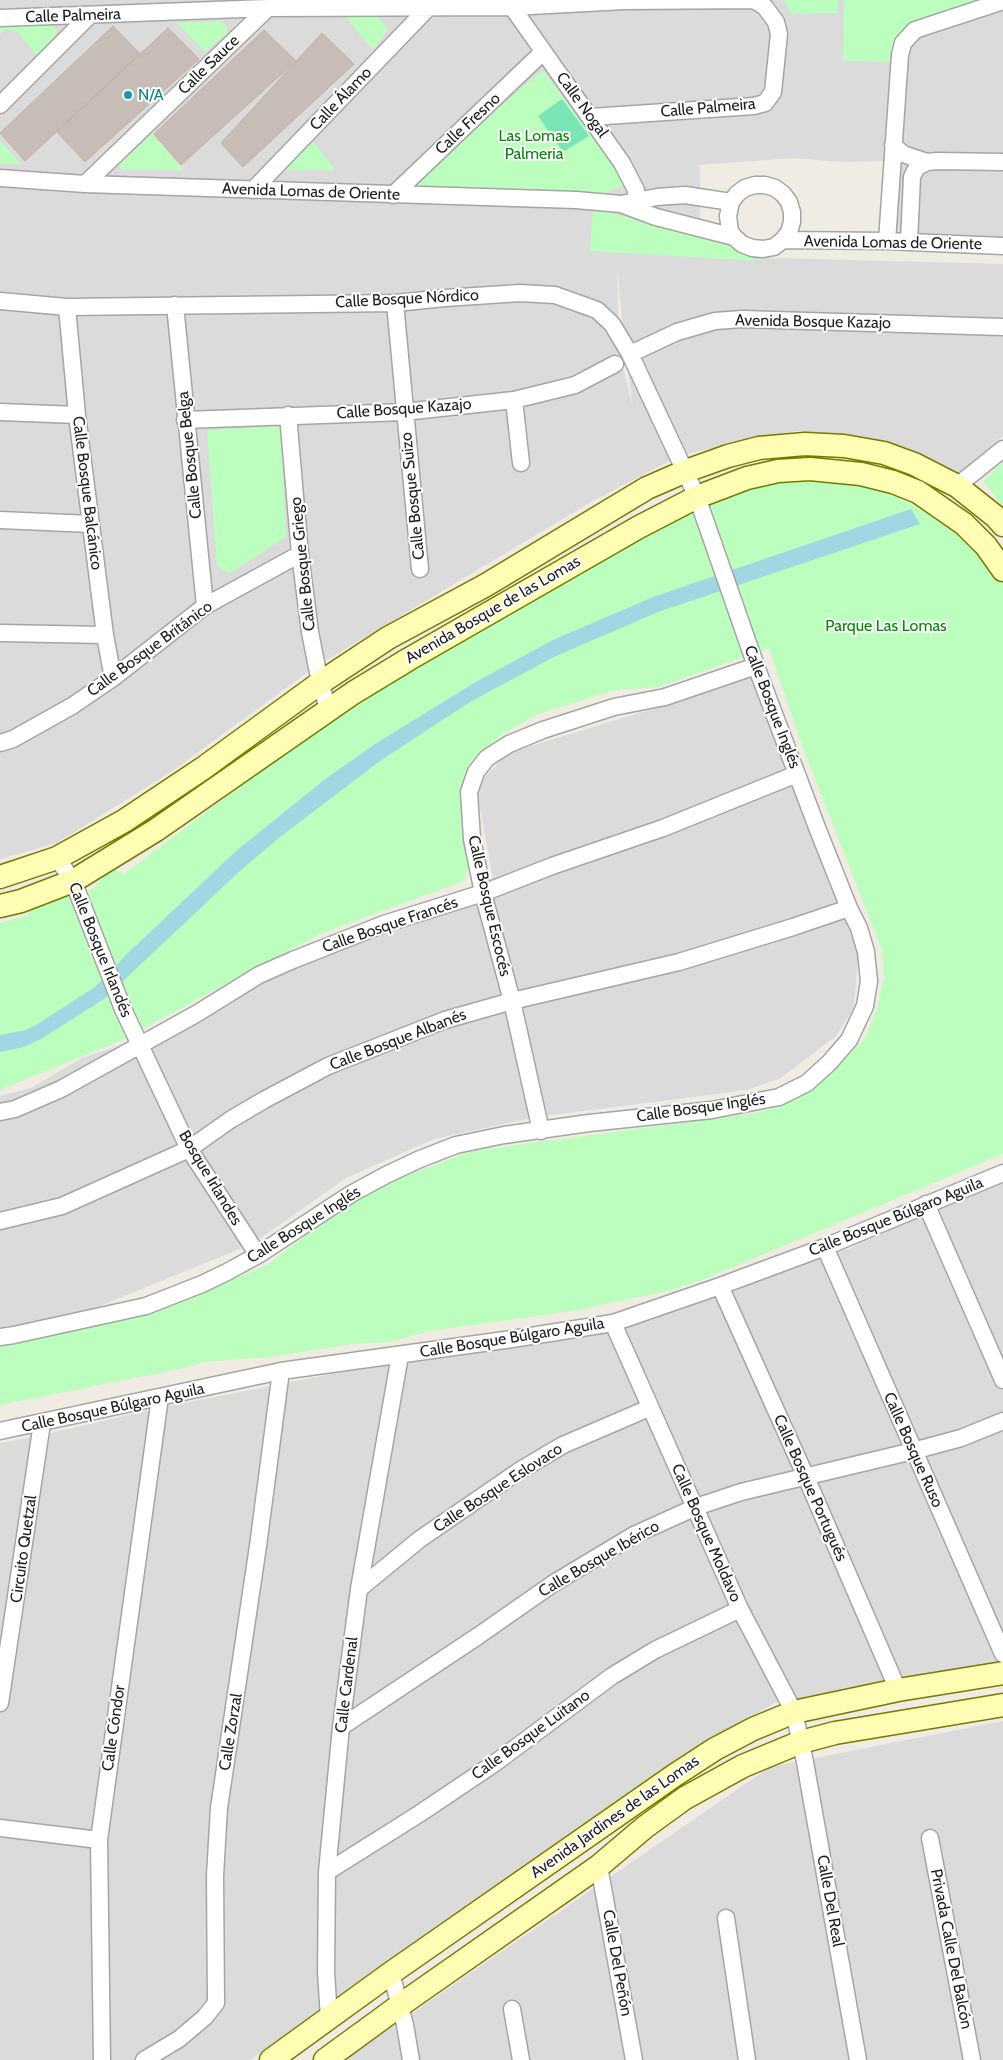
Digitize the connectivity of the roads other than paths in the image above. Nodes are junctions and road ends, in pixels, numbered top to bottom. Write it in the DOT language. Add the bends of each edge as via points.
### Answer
graph roads {
  1 [pos="1003,1"];
  2 [pos="429,7"];
  3 [pos="512,7"];
  4 [pos="268,8"];
  5 [pos="89,16"];
  6 [pos="0,18"];
  7 [pos="544,52"];
  8 [pos="0,106"];
  9 [pos="591,117"];
  10 [pos="893,145"];
  11 [pos="927,162"];
  12 [pos="1003,162"];
  13 [pos="0,178"];
  14 [pos="85,184"];
  15 [pos="253,190"];
  16 [pos="392,195"];
  17 [pos="731,202"];
  18 [pos="632,205"];
  19 [pos="734,237"];
  20 [pos="783,240"];
  21 [pos="887,241"];
  22 [pos="909,242"];
  23 [pos="1003,246"];
  24 [pos="0,301"];
  25 [pos="395,303"];
  26 [pos="175,305"];
  27 [pos="67,307"];
  28 [pos="1003,327"];
  29 [pos="630,354"];
  30 [pos="615,364"];
  31 [pos="514,400"];
  32 [pos="0,412"];
  33 [pos="404,412"];
  34 [pos="77,415"];
  35 [pos="288,415"];
  36 [pos="186,420"];
  37 [pos="1003,450"];
  38 [pos="521,463"];
  39 [pos="686,471"];
  40 [pos="957,486"];
  41 [pos="697,498"];
  42 [pos="0,520"];
  43 [pos="91,524"];
  44 [pos="1003,525"];
  45 [pos="300,554"];
  46 [pos="420,569"];
  47 [pos="1003,570"];
  48 [pos="206,606"];
  49 [pos="436,613"];
  50 [pos="0,633"];
  51 [pos="105,635"];
  52 [pos="446,637"];
  53 [pos="756,666"];
  54 [pos="113,678"];
  55 [pos="320,683"];
  56 [pos="329,710"];
  57 [pos="0,743"];
  58 [pos="797,774"];
  59 [pos="57,858"];
  60 [pos="0,877"];
  61 [pos="73,881"];
  62 [pos="483,893"];
  63 [pos="0,906"];
  64 [pos="849,908"];
  65 [pos="512,1001"];
  66 [pos="140,1044"];
  67 [pos="0,1112"];
  68 [pos="541,1131"];
  69 [pos="189,1149"];
  70 [pos="1003,1173"];
  71 [pos="926,1204"];
  72 [pos="0,1221"];
  73 [pos="825,1247"];
  74 [pos="258,1255"];
  75 [pos="720,1286"];
  76 [pos="613,1323"];
  77 [pos="0,1337"];
  78 [pos="400,1355"];
  79 [pos="281,1371"];
  80 [pos="1003,1380"];
  81 [pos="160,1397"];
  82 [pos="649,1408"];
  83 [pos="1003,1421"];
  84 [pos="42,1423"];
  85 [pos="0,1432"];
  86 [pos="913,1451"];
  87 [pos="806,1478"];
  88 [pos="696,1507"];
  89 [pos="359,1589"];
  90 [pos="740,1609"];
  91 [pos="1003,1654"];
  92 [pos="1003,1673"];
  93 [pos="898,1690"];
  94 [pos="0,1703"];
  95 [pos="1003,1705"];
  96 [pos="794,1712"];
  97 [pos="341,1727"];
  98 [pos="801,1742"];
  99 [pos="0,1828"];
  100 [pos="930,1838"];
  101 [pos="99,1840"];
  102 [pos="600,1866"];
  103 [pos="326,1872"];
  104 [pos="726,1918"];
  105 [pos="392,1972"];
  106 [pos="399,2006"];
  107 [pos="512,2009"];
  108 [pos="329,2018"];
  109 [pos="102,2060"];
  110 [pos="144,2060"];
  111 [pos="272,2060"];
  112 [pos="325,2060"];
  113 [pos="411,2060"];
  114 [pos="521,2060"];
  115 [pos="634,2060"];
  116 [pos="747,2060"];
  117 [pos="858,2060"];
  118 [pos="972,2060"];
  1 -- 10 [label="street" via="908,35 900,55"];
  2 -- 3 [label="street, Calle Palmeira"];
  2 -- 4 [label="street, Calle Palmeira"];
  2 -- 15 [label="street, Calle Álamo"];
  3 -- 7 [label="street, Calle Nogal"];
  3 -- 9 [label="street, Calle Palmeira" via="624,1 754,0 765,7 776,22 779,34 773,92 765,103"];
  4 -- 5 [label="street, Calle Palmeira"];
  4 -- 14 [label="street, Calle Sauce"];
  5 -- 6 [label="street, Calle Palmeira"];
  5 -- 8 [label="street"];
  7 -- 9 [label="street, Calle Nogal"];
  7 -- 16 [label="street, Calle Fresno"];
  9 -- 18 [label="street, Calle Nogal" via="633,182"];
  10 -- 11 [label="street" via="903,154"];
  10 -- 21 [label="street"];
  11 -- 12 [label="street"];
  11 -- 22 [label="street" via="917,167 912,177"];
  13 -- 14 [label="street, Avenida Lomas de Oriente"];
  14 -- 15 [label="street, Avenida Lomas de Oriente"];
  15 -- 16 [label="street, Avenida Lomas de Oriente"];
  16 -- 18 [label="street, Avenida Lomas de Oriente" via="576,200"];
  17 -- 18 [label="street, Avenida Lomas de Oriente" via="685,195"];
  17 -- 19 [label="street" via="728,224"];
  17 -- 20 [label="street" via="745,188 755,185 770,186 783,194 789,202 792,217 789,232"];
  18 -- 19 [label="street, Avenida Lomas de Oriente" via="656,217"];
  19 -- 20 [label="street" via="742,244 763,249 774,247"];
  20 -- 21 [label="street, Avenida Lomas de Oriente"];
  21 -- 22 [label="street, Avenida Lomas de Oriente"];
  22 -- 23 [label="street, Avenida Lomas de Oriente"];
  24 -- 27 [label="street, Calle Bosque Nórdico"];
  25 -- 26 [label="street, Calle Bosque Nórdico"];
  25 -- 29 [label="street, Calle Bosque Nórdico" via="520,293 555,295 597,310 612,324"];
  25 -- 33 [label="street, Calle Bosque Suizo"];
  26 -- 27 [label="street, Calle Bosque Nórdico"];
  26 -- 36 [label="street, Calle Bosque Belga"];
  27 -- 34 [label="street, Calle Bosque Balcánico"];
  28 -- 29 [label="street, Avenida Bosque Kazajo" via="733,319 677,332"];
  29 -- 39 [label="street, Calle Bosque Nórdico"];
  30 -- 31 [label="street, Calle Bosque Kazajo" via="575,385"];
  31 -- 33 [label="street, Calle Bosque Kazajo"];
  31 -- 38 [label="street"];
  32 -- 34 [label="street"];
  33 -- 35 [label="street, Calle Bosque Kazajo"];
  33 -- 46 [label="street, Calle Bosque Suizo"];
  34 -- 43 [label="street, Calle Bosque Balcánico"];
  35 -- 36 [label="street, Calle Bosque Kazajo"];
  35 -- 45 [label="street, Calle Bosque Griego"];
  36 -- 48 [label="street, Calle Bosque Belga"];
  37 -- 40 [label="street"];
  39 -- 40 [label="street, Avenida Bosque de las Lomas" via="759,448 804,444 844,446 884,453"];
  39 -- 41 [label="street, Calle Bosque Inglés"];
  39 -- 49 [label="street, Avenida Bosque de las Lomas" via="647,488"];
  40 -- 44 [label="street, Avenida Bosque de las Lomas"];
  41 -- 47 [label="street, Avenida Bosque de las Lomas" via="747,478 778,471 810,469 861,474 918,492 964,524 986,546"];
  41 -- 52 [label="street, Avenida Bosque de las Lomas" via="614,540"];
  41 -- 53 [label="street, Calle Bosque Inglés"];
  42 -- 43 [label="street"];
  43 -- 51 [label="street, Calle Bosque Balcánico"];
  45 -- 48 [label="street, Calle Bosque Británico"];
  45 -- 55 [label="street, Calle Bosque Griego"];
  48 -- 54 [label="street, Calle Bosque Británico"];
  49 -- 52 [label="street"];
  49 -- 55 [label="street, Avenida Bosque de las Lomas" via="388,638"];
  50 -- 51 [label="street"];
  51 -- 54 [label="street, Calle Bosque Balcánico"];
  52 -- 56 [label="street, Avenida Bosque de las Lomas"];
  53 -- 58 [label="street, Calle Bosque Inglés"];
  53 -- 62 [label="street, Calle Bosque Escocés" via="665,698 614,707 543,730 509,744 487,758 476,772 469,792 472,839"];
  54 -- 57 [label="street, Calle Bosque Británico" via="72,706"];
  55 -- 56 [label="street, Calle Bosque Griego"];
  55 -- 59 [label="street, Avenida Bosque de las Lomas" via="165,794"];
  56 -- 61 [label="street, Avenida Bosque de las Lomas" via="164,825"];
  58 -- 62 [label="street, Calle Bosque Francés" via="663,828"];
  58 -- 64 [label="street, Calle Bosque Inglés"];
  59 -- 60 [label="street, Avenida Bosque de las Lomas"];
  59 -- 61 [label="street, Calle Bosque Irlandés"];
  61 -- 63 [label="street, Avenida Bosque de las Lomas"];
  61 -- 66 [label="street, Calle Bosque Irlandés"];
  62 -- 65 [label="street, Calle Bosque Escocés"];
  62 -- 66 [label="street, Calle Bosque Francés" via="384,924 292,960 259,975"];
  64 -- 65 [label="street, Calle Bosque Albanés" via="680,962"];
  64 -- 68 [label="street, Calle Bosque Inglés" via="866,952 869,981 865,1006 849,1040 807,1083 779,1097 712,1110"];
  65 -- 68 [label="street, Calle Bosque Escocés"];
  65 -- 69 [label="street, Calle Bosque Albanés" via="445,1020 328,1066 230,1120"];
  66 -- 67 [label="street, Calle Bosque Francés" via="61,1089"];
  66 -- 69 [label="street, Bosque Irlandes"];
  68 -- 74 [label="street, Calle Bosque Inglés" via="456,1146 420,1159 351,1194"];
  69 -- 72 [label="street, Calle Bosque Albanés" via="62,1206"];
  69 -- 74 [label="street, Bosque Irlandes"];
  70 -- 71 [label="street, Calle Bosque Búlgaro Aguila"];
  71 -- 73 [label="street, Calle Bosque Búlgaro Aguila"];
  71 -- 80 [label="street"];
  73 -- 75 [label="street, Calle Bosque Búlgaro Aguila"];
  73 -- 86 [label="street, Calle Bosque Ruso"];
  74 -- 77 [label="street, Calle Bosque Inglés" via="219,1276 146,1306"];
  75 -- 76 [label="street, Calle Bosque Búlgaro Aguila"];
  75 -- 87 [label="street, Calle Bosque Portugués"];
  76 -- 78 [label="street, Calle Bosque Búlgaro Aguila"];
  76 -- 82 [label="street, Calle Bosque Moldavo"];
  78 -- 79 [label="street, Calle Bosque Búlgaro Aguila"];
  78 -- 89 [label="street, Calle Cardenal"];
  79 -- 81 [label="street, Calle Bosque Búlgaro Aguila"];
  79 -- 110 [label="street, Calle Zorzal" via="220,1808 215,1876 216,2003 179,2039"];
  81 -- 84 [label="street, Calle Bosque Búlgaro Aguila"];
  81 -- 101 [label="street, Calle Cóndor"];
  82 -- 88 [label="street, Calle Bosque Moldavo"];
  82 -- 89 [label="street, Calle Bosque Eslovaco" via="563,1445 519,1470 420,1540"];
  83 -- 86 [label="street, Calle Bosque Ibérico" via="961,1438"];
  84 -- 85 [label="street, Calle Bosque Búlgaro Aguila"];
  84 -- 94 [label="street, Circuito Quetzal"];
  86 -- 87 [label="street, Calle Bosque Ibérico"];
  86 -- 91 [label="street, Calle Bosque Ruso"];
  87 -- 88 [label="street, Calle Bosque Ibérico" via="741,1492"];
  87 -- 93 [label="street, Calle Bosque Portugués"];
  88 -- 90 [label="street, Calle Bosque Moldavo"];
  88 -- 97 [label="street, Calle Bosque Ibérico" via="634,1535 554,1582"];
  89 -- 97 [label="street, Calle Cardenal"];
  90 -- 96 [label="street, Calle Bosque Moldavo"];
  90 -- 103 [label="street, Calle Bosque Luitano" via="655,1650 612,1676 495,1763"];
  92 -- 93 [label="street, Avenida Jardines de las Lomas"];
  93 -- 96 [label="street, Avenida Jardines de las Lomas"];
  95 -- 98 [label="street, Avenida Jardines de las Lomas"];
  96 -- 98 [label="street, Calle Bosque Moldavo"];
  96 -- 105 [label="street, Avenida Jardines de las Lomas" via="715,1749"];
  97 -- 103 [label="street, Calle Cardenal"];
  98 -- 102 [label="street, Avenida Jardines de las Lomas" via="743,1766 685,1798"];
  98 -- 117 [label="street, Calle Del Real"];
  99 -- 101 [label="street"];
  100 -- 118 [label="street, Privada Calle Del Balcón"];
  101 -- 109 [label="street, Calle Cóndor"];
  102 -- 106 [label="street, Avenida Jardines de las Lomas"];
  102 -- 115 [label="street, Calle Del Peñón"];
  103 -- 108 [label="street, Calle Cardenal"];
  104 -- 116 [label="street"];
  105 -- 106 [label="street"];
  105 -- 108 [label="street, Avenida Jardines de las Lomas"];
  106 -- 112 [label="street, Avenida Jardines de las Lomas"];
  106 -- 113 [label="street"];
  107 -- 114 [label="street"];
  108 -- 111 [label="street, Avenida Jardines de las Lomas"];
}
